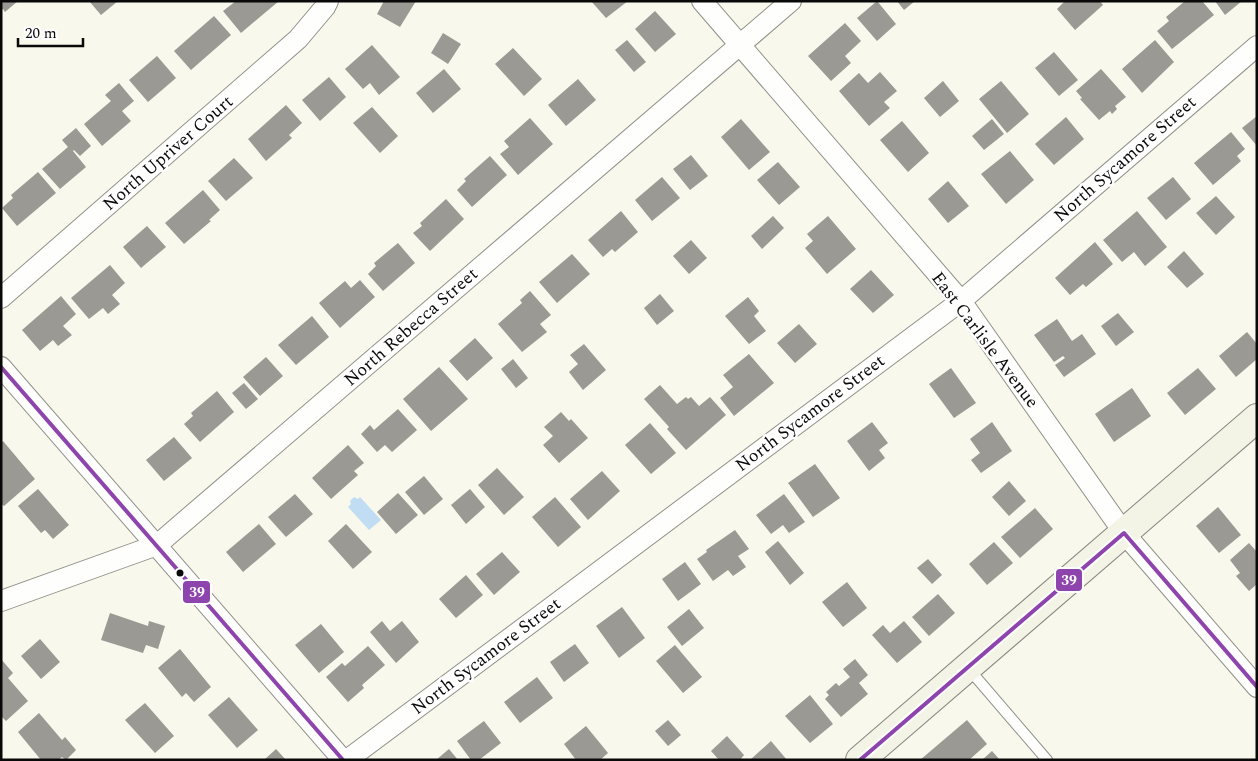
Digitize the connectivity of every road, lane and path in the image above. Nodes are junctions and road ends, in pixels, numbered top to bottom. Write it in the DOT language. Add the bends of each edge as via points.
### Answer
graph roads {
  1 [pos="328,1"];
  2 [pos="702,1"];
  3 [pos="791,1"];
  4 [pos="740,44"];
  5 [pos="1257,46"];
  6 [pos="1,298"];
  7 [pos="960,301"];
  8 [pos="1,367"];
  9 [pos="1257,418"];
  10 [pos="1124,533"];
  11 [pos="157,545"];
  12 [pos="1,601"];
  13 [pos="967,667"];
  14 [pos="1257,687"];
  15 [pos="345,760"];
  16 [pos="860,760"];
  17 [pos="1047,760"];
  1 -- 6 [label="street, North Upriver Court" via="298,39"];
  2 -- 4 [label="street, East Carlisle Avenue"];
  3 -- 4 [label="street, North Rebecca Street"];
  4 -- 7 [label="street, East Carlisle Avenue"];
  4 -- 11 [label="street, North Rebecca Street"];
  5 -- 7 [label="street, North Sycamore Street"];
  7 -- 10 [label="street, East Carlisle Avenue"];
  7 -- 15 [label="street, North Sycamore Street"];
  8 -- 11 [label="street"];
  9 -- 10 [label="street"];
  10 -- 13 [label="street"];
  10 -- 14 [label="street, East Carlisle Avenue"];
  11 -- 12 [label="street, North Rebecca Street"];
  11 -- 15 [label="street"];
  13 -- 16 [label="street"];
  13 -- 17 [label="lane"];
}
